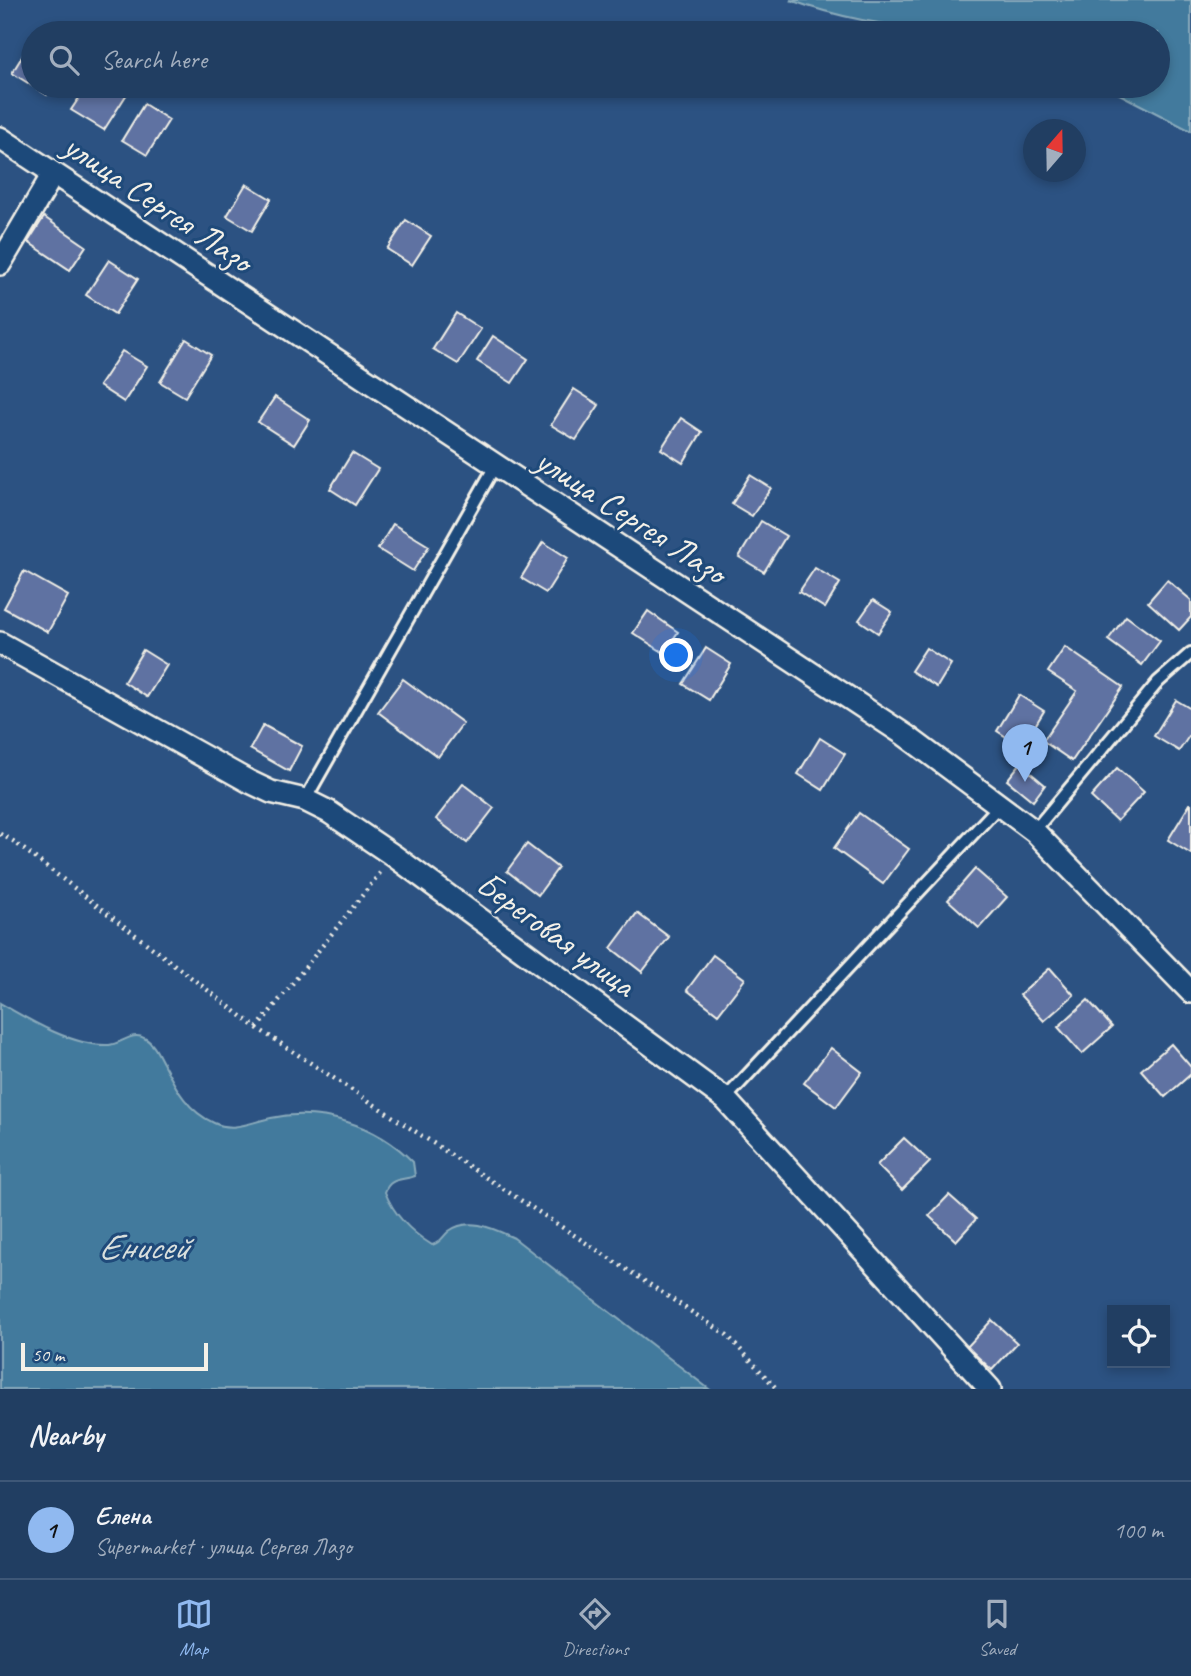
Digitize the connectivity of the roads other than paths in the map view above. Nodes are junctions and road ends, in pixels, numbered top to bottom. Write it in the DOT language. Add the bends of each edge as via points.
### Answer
graph roads {
  1 [pos="0,138"];
  2 [pos="53,174"];
  3 [pos="0,264"];
  4 [pos="495,466"];
  5 [pos="0,643"];
  6 [pos="1191,653"];
  7 [pos="305,800"];
  8 [pos="999,806"];
  9 [pos="1034,831"];
  10 [pos="1191,992"];
  11 [pos="725,1099"];
  12 [pos="990,1389"];
  1 -- 2 [label="street, улица Сергея Лазо"];
  2 -- 3 [label="street"];
  2 -- 4 [label="street, улица Сергея Лазо"];
  4 -- 7 [label="lane"];
  4 -- 8 [label="street, улица Сергея Лазо" via="905,735"];
  5 -- 7 [label="street, Береговая улица" via="248,781"];
  6 -- 9 [label="lane" via="1158,682"];
  7 -- 11 [label="street, Береговая улица" via="394,856"];
  8 -- 9 [label="street, улица Сергея Лазо"];
  8 -- 11 [label="lane"];
  9 -- 10 [label="street, улица Сергея Лазо"];
  11 -- 12 [label="street, Береговая улица"];
}
